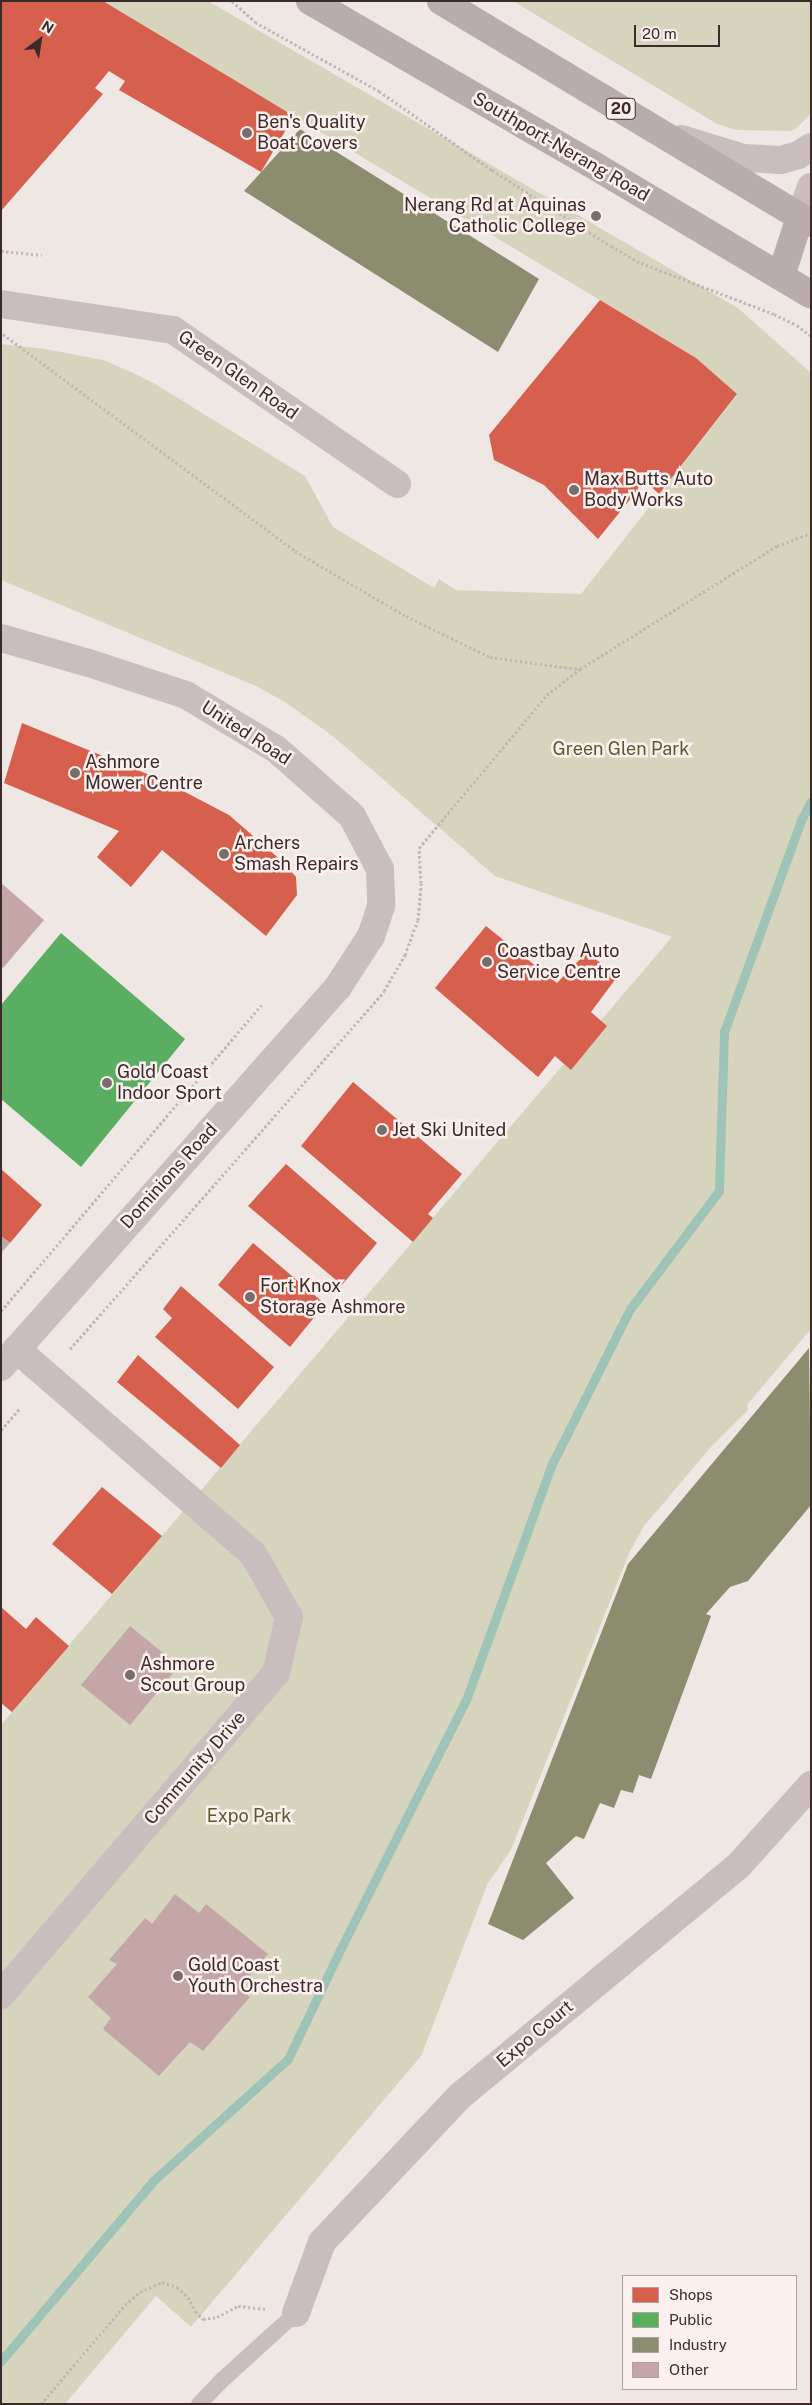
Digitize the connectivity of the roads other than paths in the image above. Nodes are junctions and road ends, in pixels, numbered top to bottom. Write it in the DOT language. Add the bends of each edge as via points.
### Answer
graph roads {
  1 [pos="310,1"];
  2 [pos="441,1"];
  3 [pos="656,130"];
  4 [pos="811,147"];
  5 [pos="811,187"];
  6 [pos="807,227"];
  7 [pos="781,276"];
  8 [pos="811,295"];
  9 [pos="1,304"];
  10 [pos="397,484"];
  11 [pos="1,638"];
  12 [pos="371,936"];
  13 [pos="9,1358"];
  14 [pos="811,1785"];
  15 [pos="1,1995"];
  16 [pos="296,2313"];
  17 [pos="199,2404"];
  1 -- 7 [label="main road, Southport-Nerang Road"];
  2 -- 3 [label="main road, 20"];
  3 -- 4 [label="street" via="744,158 781,160"];
  3 -- 6 [label="main road, 20"];
  5 -- 6 [label="street"];
  6 -- 7 [label="main road"];
  7 -- 8 [label="main road, Southport-Nerang Road"];
  9 -- 10 [label="street, Green Glen Road" via="173,330"];
  11 -- 12 [label="street, United Road" via="89,662 186,695 276,749 352,816 380,869 381,906"];
  12 -- 13 [label="street, Dominions Road" via="338,987"];
  13 -- 15 [label="street, Community Drive" via="253,1554 290,1617 276,1673"];
  14 -- 16 [label="street, Expo Court" via="739,1865 460,2096 322,2242"];
  16 -- 17 [label="lane"];
}
